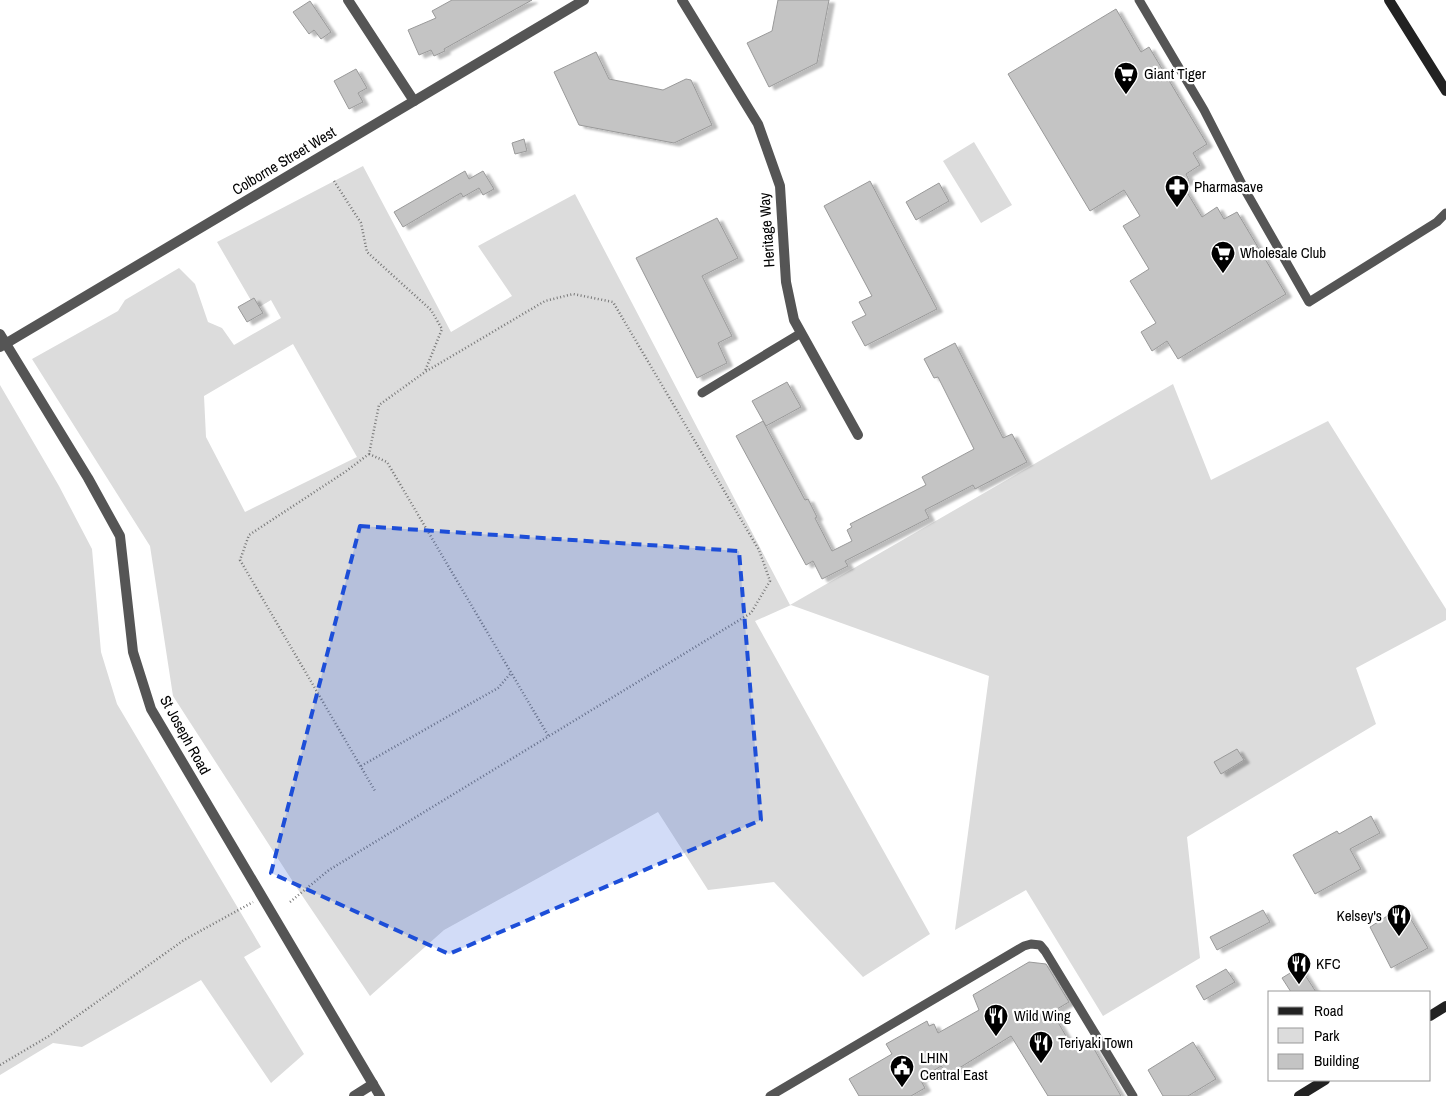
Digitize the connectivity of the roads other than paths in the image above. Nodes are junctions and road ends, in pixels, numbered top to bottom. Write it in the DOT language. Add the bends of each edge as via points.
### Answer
graph roads {
  1 [pos="348,0"];
  2 [pos="584,0"];
  3 [pos="682,0"];
  4 [pos="1139,0"];
  5 [pos="1389,0"];
  6 [pos="1446,91"];
  7 [pos="414,101"];
  8 [pos="1446,213"];
  9 [pos="801,333"];
  10 [pos="2,341"];
  11 [pos="702,393"];
  12 [pos="858,435"];
  13 [pos="1446,1006"];
  14 [pos="1431,1015"];
  15 [pos="1323,1081"];
  16 [pos="373,1084"];
  17 [pos="354,1096"];
  18 [pos="380,1096"];
  19 [pos="770,1096"];
  20 [pos="1133,1096"];
  21 [pos="1299,1096"];
  1 -- 7 [label="street"];
  2 -- 7 [label="street, Colborne Street West"];
  3 -- 9 [label="street, Heritage Way" via="758,124 773,165 780,186 786,282 794,320"];
  4 -- 8 [label="lane" via="1204,110 1309,302 1437,222"];
  5 -- 6 [label="main road"];
  7 -- 10 [label="street, Colborne Street West"];
  9 -- 11 [label="lane"];
  9 -- 12 [label="street, Heritage Way"];
  10 -- 16 [label="street, St Joseph Road" via="88,478 120,536 133,652 151,709"];
  13 -- 14 [label="main road"];
  15 -- 21 [label="main road"];
  16 -- 17 [label="street"];
  16 -- 18 [label="street, St Joseph Road"];
  19 -- 20 [label="lane" via="1031,944 1040,945 1045,951"];
}
